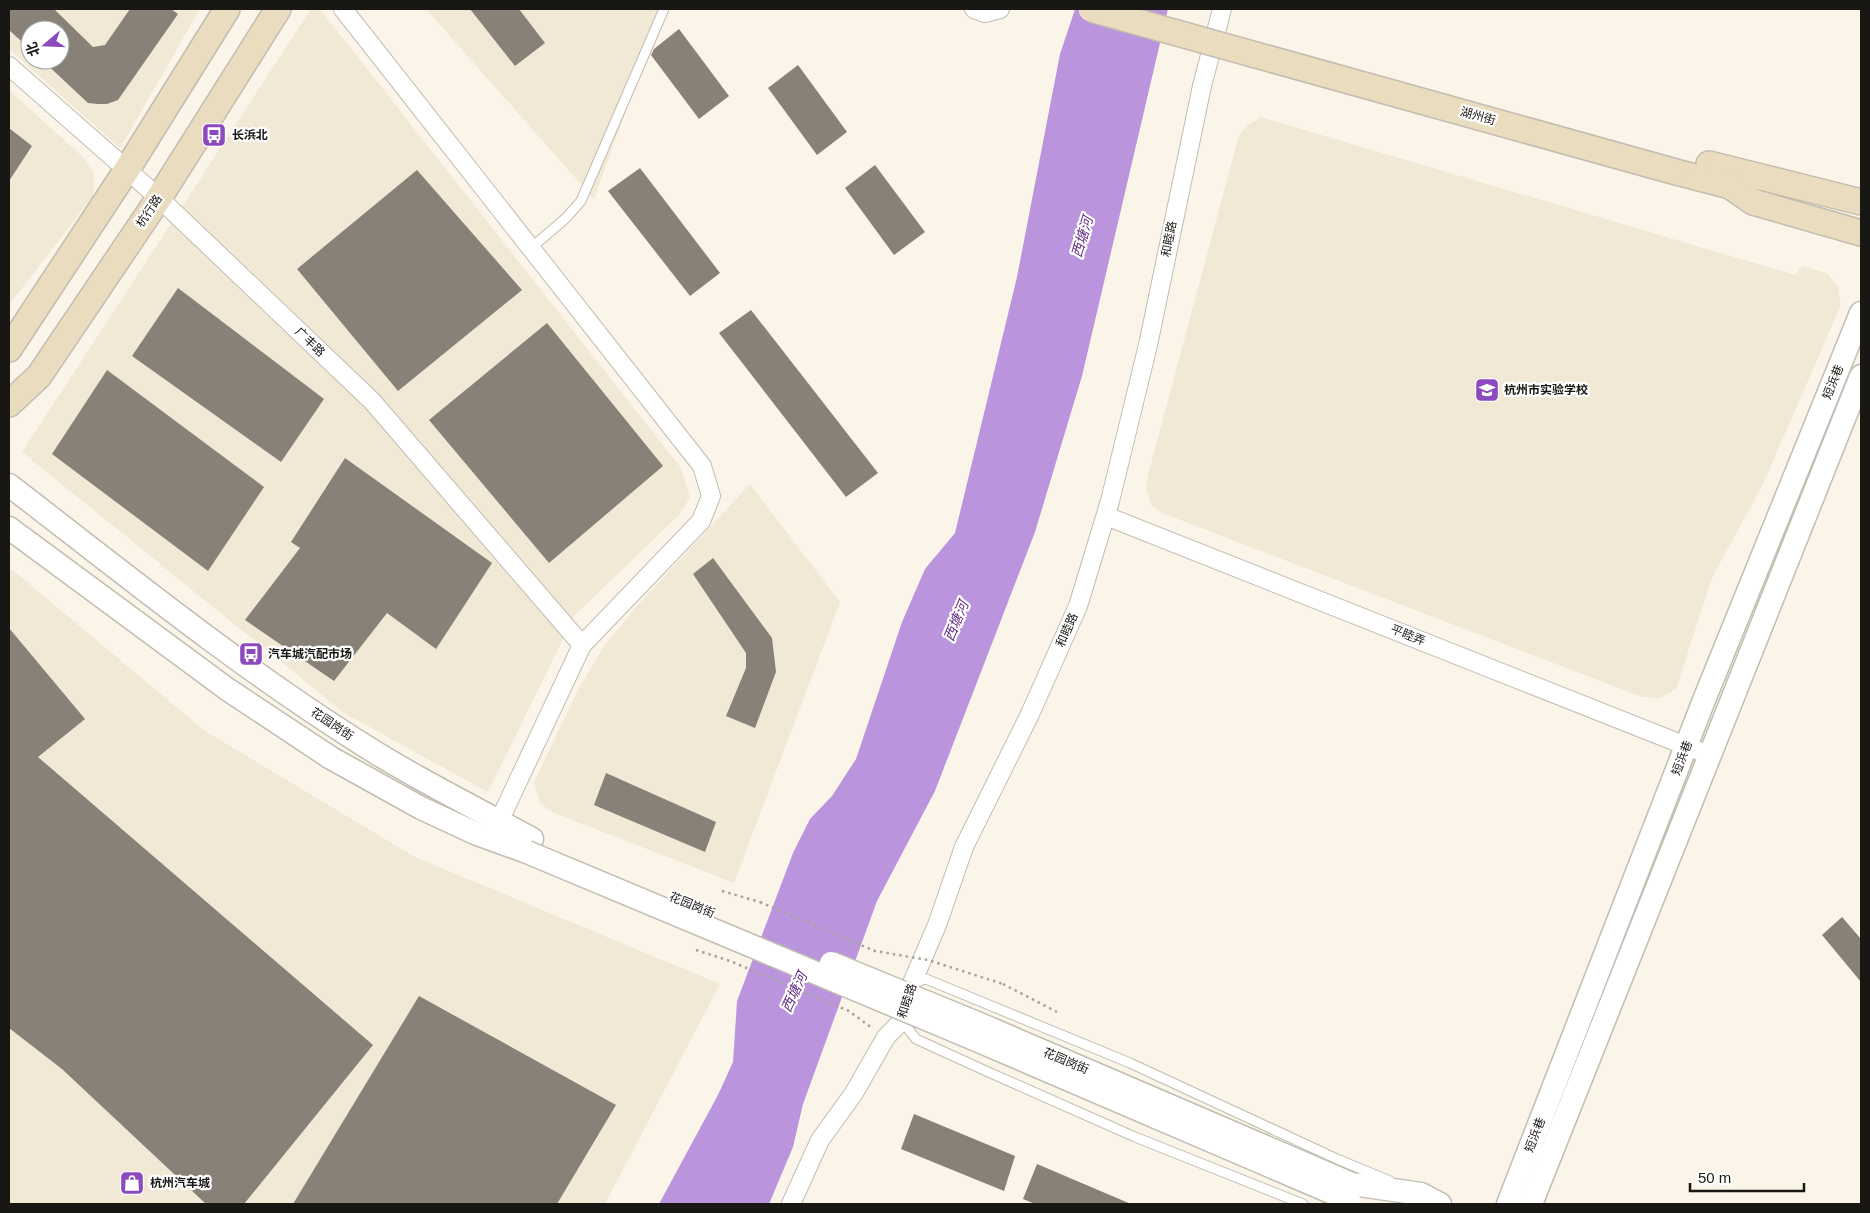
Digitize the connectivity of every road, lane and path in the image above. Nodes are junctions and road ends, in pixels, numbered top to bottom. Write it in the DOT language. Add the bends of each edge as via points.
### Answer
graph roads {
  1 [pos="227,9"];
  2 [pos="278,9"];
  3 [pos="343,9"];
  4 [pos="664,9"];
  5 [pos="974,9"];
  6 [pos="1000,9"];
  7 [pos="1091,9"];
  8 [pos="1150,9"];
  9 [pos="1222,9"];
  10 [pos="9,66"];
  11 [pos="1679,165"];
  12 [pos="126,171"];
  13 [pos="159,198"];
  14 [pos="1861,202"];
  15 [pos="1861,233"];
  16 [pos="531,248"];
  17 [pos="1861,313"];
  18 [pos="9,349"];
  19 [pos="1861,376"];
  20 [pos="9,404"];
  21 [pos="9,485"];
  22 [pos="1106,516"];
  23 [pos="9,528"];
  24 [pos="582,645"];
  25 [pos="1687,746"];
  26 [pos="1709,755"];
  27 [pos="495,830"];
  28 [pos="722,891"];
  29 [pos="696,950"];
  30 [pos="912,983"];
  31 [pos="1057,1012"];
  32 [pos="902,1021"];
  33 [pos="886,1037"];
  34 [pos="1353,1196"];
  35 [pos="1430,1199"];
  36 [pos="791,1204"];
  37 [pos="1303,1204"];
  38 [pos="1508,1204"];
  39 [pos="1531,1204"];
  1 -- 12 [label="main road"];
  2 -- 13 [label="main road, 杭行路"];
  3 -- 16 [label="street"];
  4 -- 16 [label="lane" via="581,201"];
  5 -- 6 [label="street" via="985,13"];
  7 -- 11 [label="main road, 湖州街, bridge"];
  8 -- 11 [label="main road, 湖州街"];
  9 -- 22 [label="street, 和睦路" via="1200,96 1148,345"];
  10 -- 12 [label="street, 广丰路"];
  11 -- 14 [label="main road, 湖州街"];
  11 -- 15 [label="main road, 湖州街" via="1730,186 1753,202"];
  12 -- 13 [label="street, 广丰路"];
  12 -- 18 [label="main road"];
  13 -- 20 [label="main road, 杭行路" via="38,376"];
  13 -- 24 [label="street, 广丰路" via="372,401"];
  16 -- 24 [label="street" via="702,466 711,496 701,521"];
  17 -- 25 [label="street, 短浜巷"];
  19 -- 26 [label="street, 短浜巷"];
  21 -- 27 [label="street, 花园岗街" via="244,665"];
  22 -- 25 [label="street, 平睦弄"];
  22 -- 30 [label="street, 和睦路" via="1078,606 1030,714 964,847"];
  23 -- 27 [label="street, 花园岗街" via="227,689 332,758 421,808"];
  24 -- 27 [label="street"];
  25 -- 26 [label="street, 平睦弄"];
  25 -- 38 [label="street, 短浜巷"];
  26 -- 39 [label="street, 短浜巷"];
  27 -- 34 [label="street, 花园岗街, bridge" via="982,1025"];
  28 -- 31 [label="path, bridge" via="760,902 875,951 928,960 1002,984"];
  29 -- 33 [label="path" via="849,1011"];
  30 -- 32 [label="street, 和睦路"];
  30 -- 35 [label="lane" via="926,979 1130,1063"];
  32 -- 33 [label="street, 和睦路"];
  32 -- 37 [label="lane" via="916,1039 1135,1137"];
  33 -- 36 [label="street, 和睦路" via="854,1093 820,1140"];
  34 -- 35 [label="street, 花园岗街"];
}
